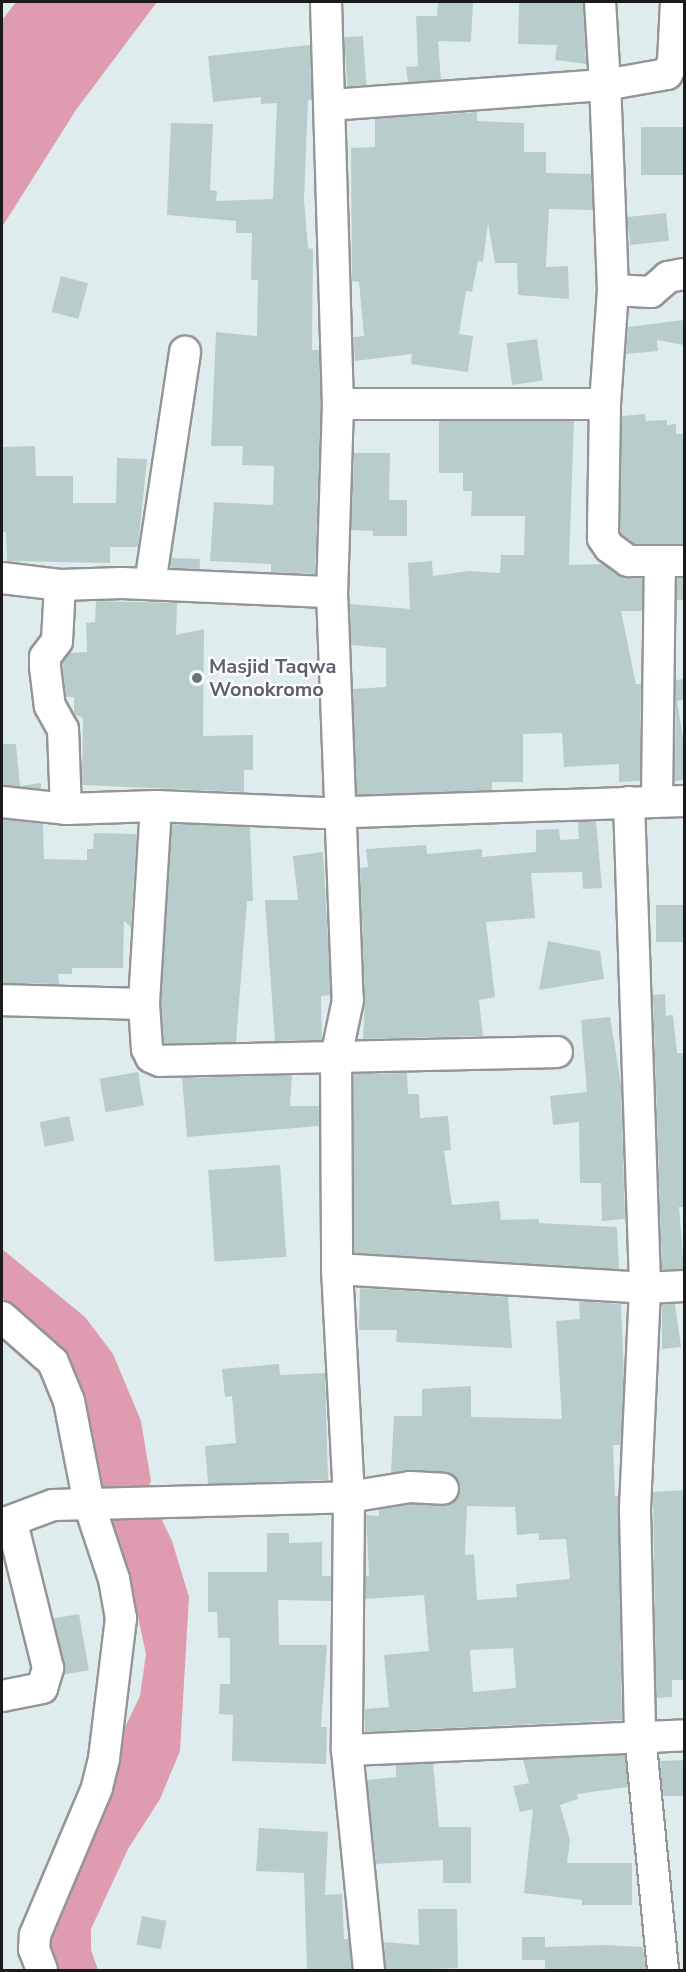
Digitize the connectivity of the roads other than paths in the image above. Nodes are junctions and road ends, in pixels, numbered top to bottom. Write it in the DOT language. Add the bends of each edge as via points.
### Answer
graph roads {
  1 [pos="326,2"];
  2 [pos="600,2"];
  3 [pos="676,2"];
  4 [pos="605,86"];
  5 [pos="330,105"];
  6 [pos="684,274"];
  7 [pos="614,290"];
  8 [pos="185,352"];
  9 [pos="338,404"];
  10 [pos="605,404"];
  11 [pos="672,562"];
  12 [pos="2,578"];
  13 [pos="150,584"];
  14 [pos="60,585"];
  15 [pos="332,592"];
  16 [pos="657,801"];
  17 [pos="2,802"];
  18 [pos="156,806"];
  19 [pos="66,809"];
  20 [pos="342,813"];
  21 [pos="2,1000"];
  22 [pos="144,1004"];
  23 [pos="557,1052"];
  24 [pos="336,1057"];
  25 [pos="337,1269"];
  26 [pos="684,1286"];
  27 [pos="645,1288"];
  28 [pos="2,1317"];
  29 [pos="443,1490"];
  30 [pos="349,1497"];
  31 [pos="97,1504"];
  32 [pos="7,1523"];
  33 [pos="2,1696"];
  34 [pos="640,1735"];
  35 [pos="684,1736"];
  36 [pos="347,1750"];
  37 [pos="42,1971"];
  38 [pos="369,1971"];
  39 [pos="663,1971"];
  1 -- 5 [label="street"];
  2 -- 4 [label="street"];
  3 -- 4 [label="street" via="673,62 667,74"];
  4 -- 5 [label="street"];
  4 -- 7 [label="street"];
  5 -- 9 [label="street"];
  6 -- 7 [label="street" via="668,277 651,292"];
  7 -- 10 [label="street"];
  8 -- 13 [label="street"];
  9 -- 10 [label="street"];
  9 -- 15 [label="street"];
  10 -- 11 [label="street" via="603,538 621,558"];
  11 -- 16 [label="street"];
  12 -- 14 [label="street"];
  13 -- 14 [label="street"];
  13 -- 15 [label="street"];
  14 -- 19 [label="street" via="57,641 45,657 45,667 50,706 63,729"];
  15 -- 20 [label="street"];
  16 -- 20 [label="street"];
  16 -- 27 [label="street"];
  17 -- 19 [label="street"];
  18 -- 19 [label="street"];
  18 -- 20 [label="street"];
  18 -- 22 [label="street"];
  20 -- 24 [label="street" via="348,1000"];
  21 -- 22 [label="street"];
  22 -- 24 [label="street" via="147,1049 151,1058 160,1061"];
  23 -- 24 [label="street"];
  24 -- 25 [label="street"];
  25 -- 27 [label="street"];
  25 -- 30 [label="street"];
  26 -- 27 [label="street"];
  27 -- 34 [label="street" via="635,1510"];
  28 -- 31 [label="street" via="53,1362 69,1401"];
  29 -- 30 [label="street" via="410,1487"];
  30 -- 31 [label="street"];
  30 -- 36 [label="street"];
  31 -- 32 [label="street" via="53,1505"];
  31 -- 37 [label="street" via="114,1579 121,1635 97,1788 35,1935 34,1949"];
  32 -- 33 [label="street" via="47,1679 42,1688"];
  34 -- 35 [label="street"];
  34 -- 36 [label="street"];
  34 -- 39 [label="street"];
  36 -- 38 [label="street"];
}
